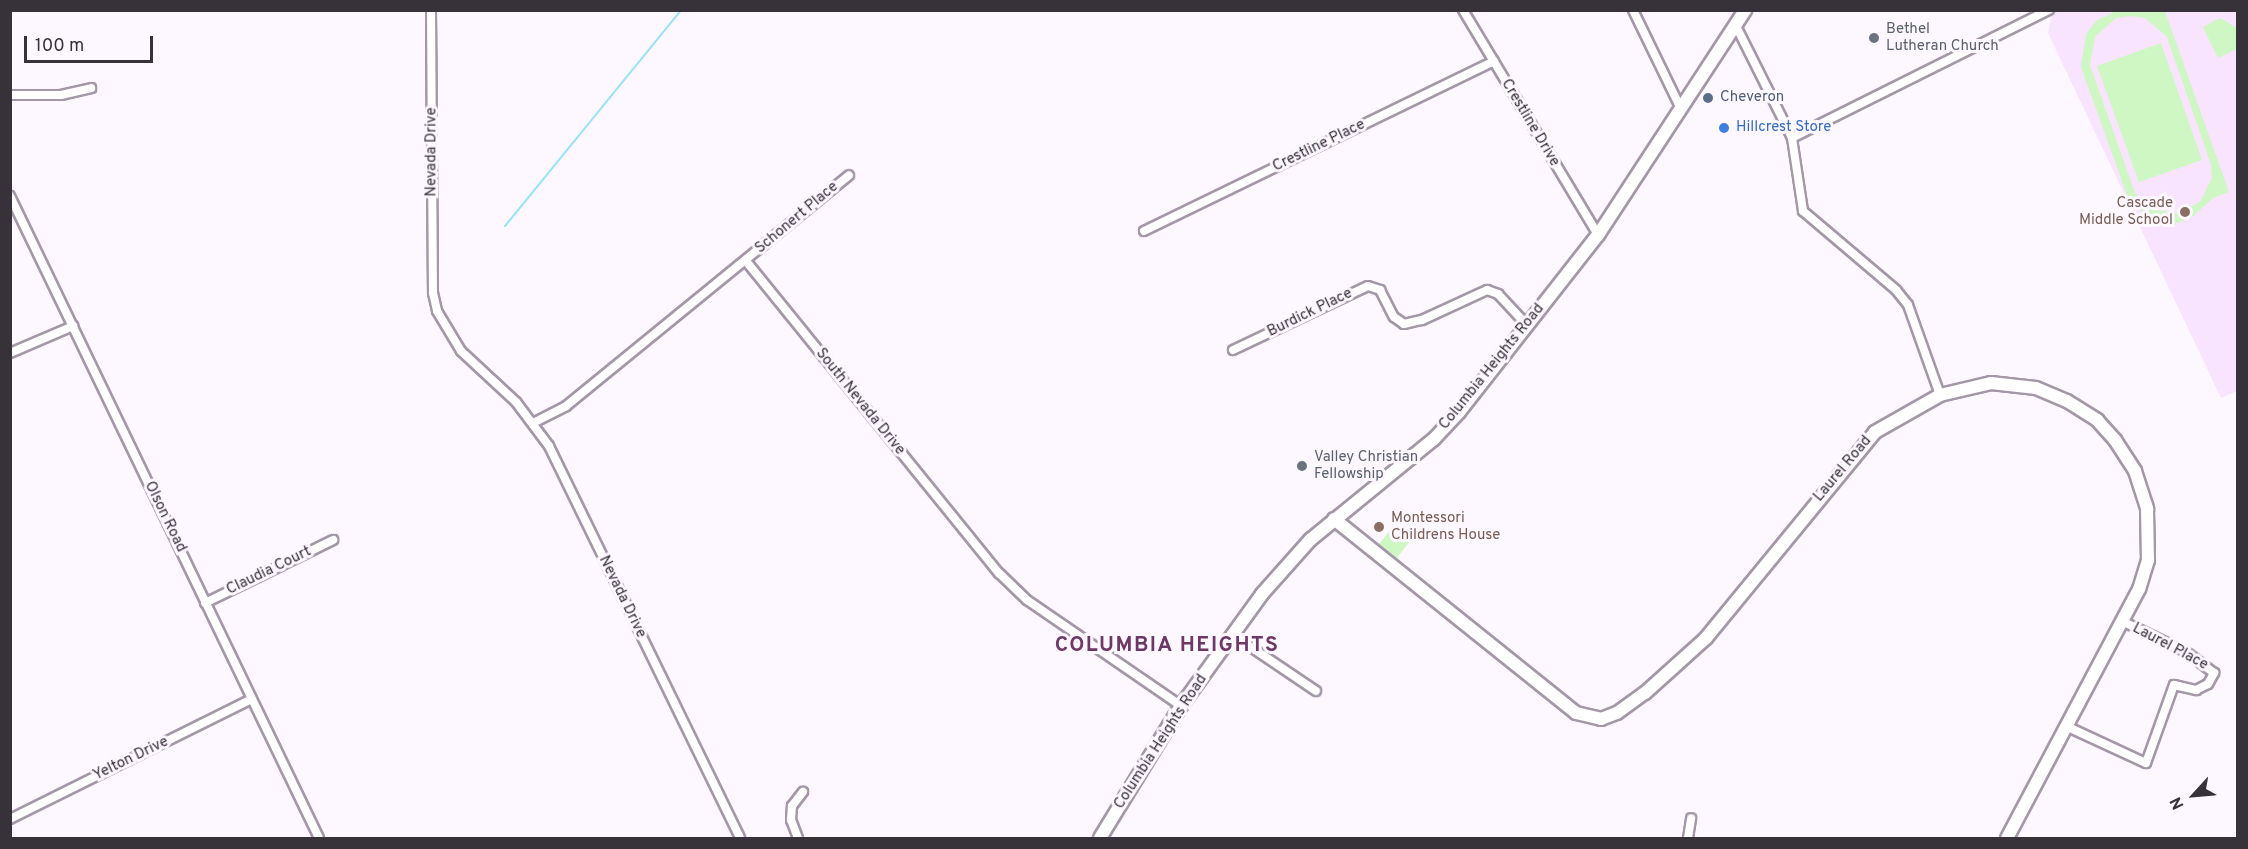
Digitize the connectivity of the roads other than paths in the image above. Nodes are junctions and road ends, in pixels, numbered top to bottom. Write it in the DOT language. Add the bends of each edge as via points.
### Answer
graph roads {
  1 [pos="431,10"];
  2 [pos="1463,10"];
  3 [pos="1633,10"];
  4 [pos="1745,10"];
  5 [pos="2049,10"];
  6 [pos="1736,26"];
  7 [pos="1494,62"];
  8 [pos="91,88"];
  9 [pos="10,95"];
  10 [pos="1681,109"];
  11 [pos="1792,138"];
  12 [pos="849,175"];
  13 [pos="10,196"];
  14 [pos="1144,231"];
  15 [pos="1598,235"];
  16 [pos="746,261"];
  17 [pos="1527,325"];
  18 [pos="73,326"];
  19 [pos="1233,350"];
  20 [pos="10,353"];
  21 [pos="1940,395"];
  22 [pos="535,422"];
  23 [pos="1334,519"];
  24 [pos="333,540"];
  25 [pos="205,603"];
  26 [pos="2122,621"];
  27 [pos="1233,635"];
  28 [pos="1316,691"];
  29 [pos="252,699"];
  30 [pos="1181,706"];
  31 [pos="2068,727"];
  32 [pos="803,792"];
  33 [pos="1691,818"];
  34 [pos="10,819"];
  35 [pos="319,838"];
  36 [pos="740,838"];
  37 [pos="798,838"];
  38 [pos="1100,838"];
  39 [pos="1688,838"];
  40 [pos="2007,838"];
  1 -- 22 [label="street, Nevada Drive" via="433,293 447,333"];
  2 -- 7 [label="street, Crestline Drive"];
  3 -- 10 [label="street"];
  4 -- 6 [label="street, Columbia Heights Road"];
  5 -- 11 [label="street"];
  6 -- 10 [label="street, Columbia Heights Road"];
  6 -- 11 [label="street"];
  7 -- 14 [label="street, Crestline Place"];
  7 -- 15 [label="street, Crestline Drive"];
  8 -- 9 [label="street" via="61,95"];
  10 -- 15 [label="street, Columbia Heights Road"];
  11 -- 21 [label="street" via="1803,211 1896,290 1908,305"];
  12 -- 16 [label="street, Schonert Place"];
  13 -- 18 [label="street, Olson Road"];
  15 -- 17 [label="street, Columbia Heights Road"];
  16 -- 22 [label="street" via="566,406"];
  16 -- 30 [label="street, South Nevada Drive" via="999,573 1027,600"];
  17 -- 19 [label="street, Burdick Place" via="1498,294 1487,290 1422,320 1404,324 1394,317 1380,291 1368,286"];
  17 -- 23 [label="street, Columbia Heights Road" via="1434,439"];
  18 -- 20 [label="street"];
  18 -- 25 [label="street, Olson Road"];
  21 -- 23 [label="street, Laurel Road" via="1875,432 1706,638 1645,693 1617,713 1601,718 1576,713"];
  21 -- 26 [label="street, Laurel Road" via="1991,383 2036,388 2097,420 2115,440 2135,471 2147,509 2150,538 2139,589"];
  22 -- 36 [label="street, Nevada Drive"];
  23 -- 27 [label="street, Columbia Heights Road" via="1293,557"];
  24 -- 25 [label="street, Claudia Court"];
  25 -- 29 [label="street, Olson Road"];
  26 -- 31 [label="street, Laurel Road"];
  26 -- 31 [label="street, Laurel Place" via="2186,652 2214,673 2208,684 2196,690 2174,685 2146,763"];
  27 -- 28 [label="street"];
  27 -- 30 [label="street, Columbia Heights Road"];
  29 -- 34 [label="street, Yelton Drive"];
  29 -- 35 [label="street, Olson Road"];
  30 -- 38 [label="street, Columbia Heights Road"];
  31 -- 40 [label="street, Laurel Road"];
  32 -- 37 [label="street" via="792,806 791,820"];
  33 -- 39 [label="street"];
}
